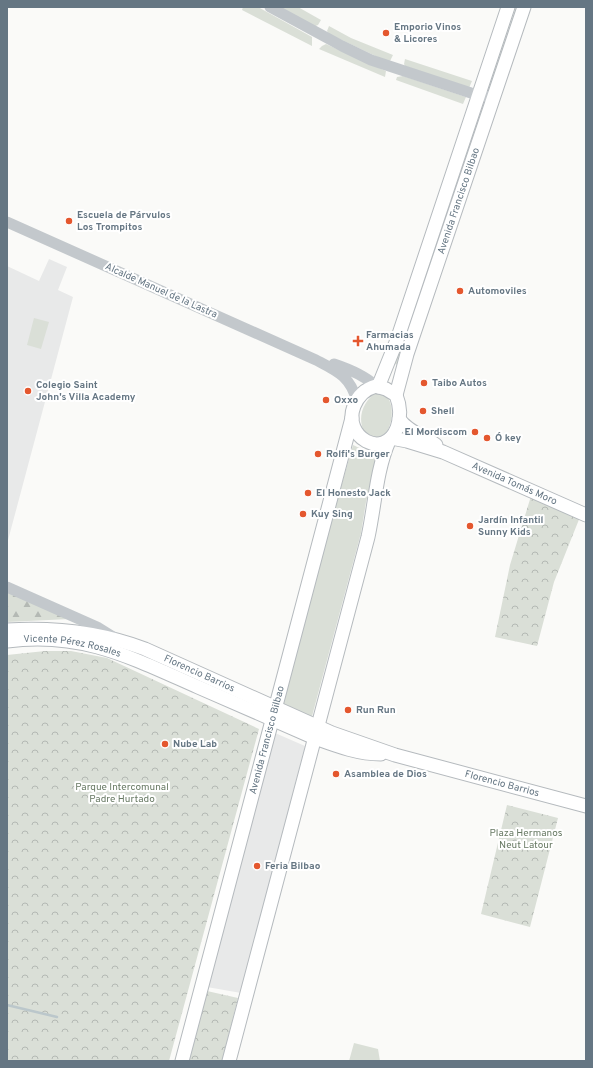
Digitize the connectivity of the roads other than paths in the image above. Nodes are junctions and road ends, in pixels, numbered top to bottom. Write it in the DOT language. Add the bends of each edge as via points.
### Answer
graph roads {
  1 [pos="270,7"];
  2 [pos="508,7"];
  3 [pos="524,7"];
  4 [pos="479,95"];
  5 [pos="494,98"];
  6 [pos="7,222"];
  7 [pos="316,360"];
  8 [pos="377,386"];
  9 [pos="396,395"];
  10 [pos="357,401"];
  11 [pos="352,418"];
  12 [pos="399,418"];
  13 [pos="390,439"];
  14 [pos="443,452"];
  15 [pos="586,515"];
  16 [pos="7,587"];
  17 [pos="7,630"];
  18 [pos="115,639"];
  19 [pos="7,641"];
  20 [pos="137,660"];
  21 [pos="274,713"];
  22 [pos="316,732"];
  23 [pos="586,806"];
  24 [pos="182,1061"];
  25 [pos="229,1061"];
  1 -- 4 [label="street" via="371,60"];
  2 -- 4 [label="main road, Avenida Francisco Bilbao"];
  3 -- 5 [label="main road, Avenida Francisco Bilbao"];
  4 -- 5 [label="street"];
  4 -- 8 [label="main road, Avenida Francisco Bilbao" via="398,340"];
  5 -- 9 [label="main road, Avenida Francisco Bilbao" via="407,354"];
  6 -- 7 [label="street, Alcalde Manuel de la Lastra"];
  7 -- 8 [label="street, Alcalde Manuel de la Lastra" via="355,372"];
  7 -- 10 [label="street, Alcalde Manuel de la Lastra" via="344,376 351,384"];
  8 -- 9 [label="main road"];
  8 -- 10 [label="main road" via="365,391"];
  9 -- 12 [label="main road"];
  10 -- 11 [label="main road"];
  11 -- 13 [label="main road" via="356,432 367,442 382,443"];
  11 -- 21 [label="main road, Avenida Francisco Bilbao"];
  12 -- 13 [label="main road" via="398,426"];
  12 -- 14 [label="main road, Avenida Tomás Moro" via="407,428"];
  13 -- 14 [label="main road, Avenida Tomás Moro" via="408,441"];
  13 -- 22 [label="main road" via="385,450 368,537"];
  14 -- 15 [label="main road, Avenida Tomás Moro"];
  16 -- 18 [label="street, Florencio Barrios" via="97,627"];
  17 -- 18 [label="main road, Vicente Pérez Rosales" via="72,630"];
  18 -- 21 [label="main road, Florencio Barrios" via="145,649"];
  19 -- 20 [label="main road, Vicente Pérez Rosales" via="73,641"];
  20 -- 21 [label="main road, Florencio Barrios"];
  21 -- 22 [label="main road, Florencio Barrios"];
  21 -- 24 [label="main road, Avenida Francisco Bilbao"];
  22 -- 23 [label="main road, Florencio Barrios" via="356,751 395,755"];
  22 -- 25 [label="main road"];
}
